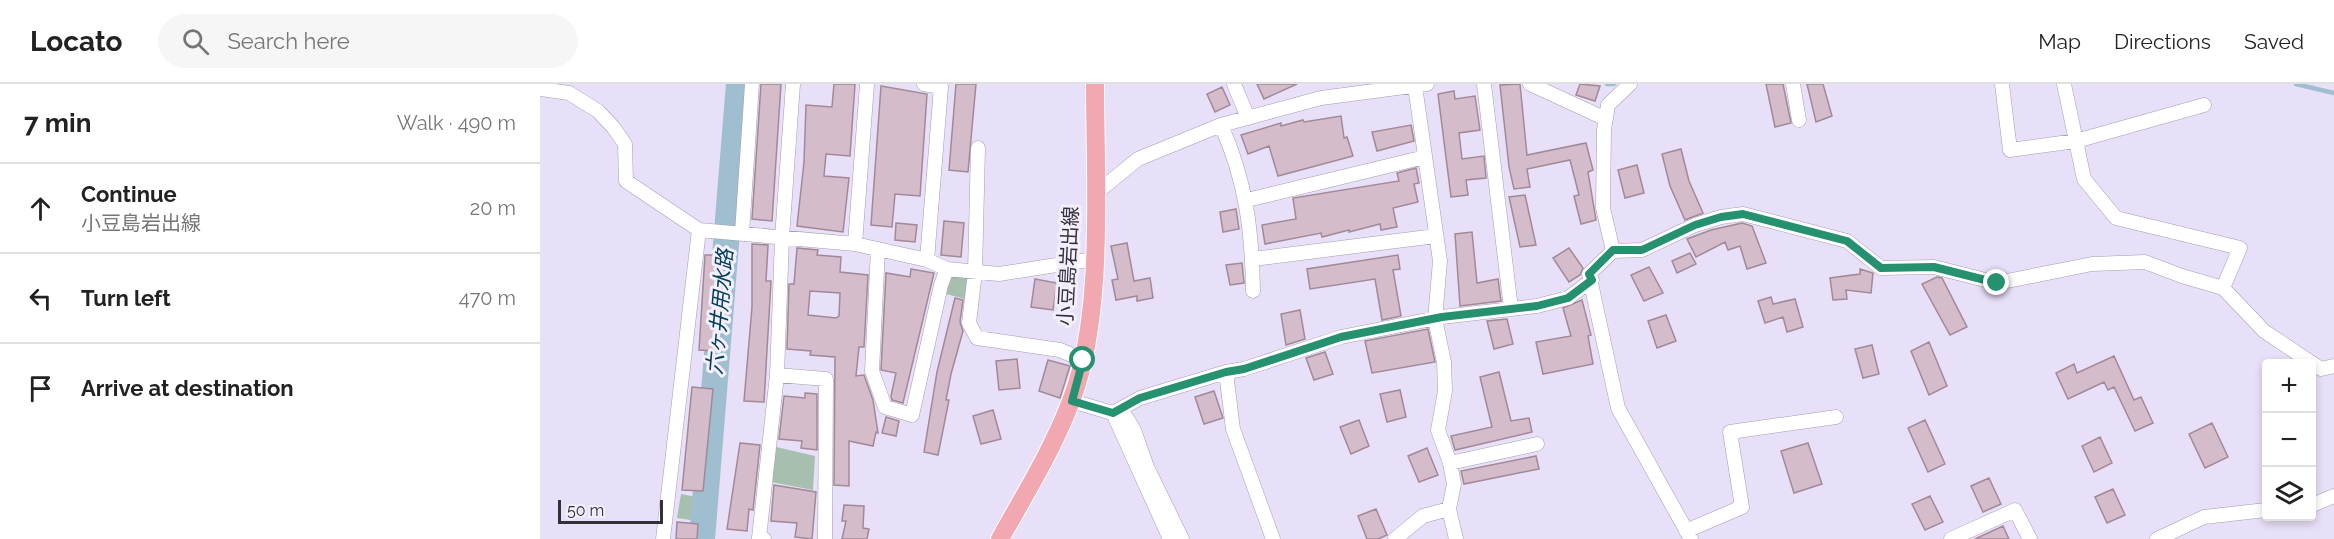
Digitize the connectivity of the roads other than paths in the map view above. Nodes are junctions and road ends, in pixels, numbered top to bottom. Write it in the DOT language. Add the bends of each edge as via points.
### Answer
graph roads {
  1 [pos="752,84"];
  2 [pos="793,84"];
  3 [pos="867,84"];
  4 [pos="924,84"];
  5 [pos="1095,84"];
  6 [pos="1234,84"];
  7 [pos="1316,84"];
  8 [pos="1484,84"];
  9 [pos="1530,84"];
  10 [pos="1630,84"];
  11 [pos="1793,84"];
  12 [pos="2002,84"];
  13 [pos="2064,84"];
  14 [pos="943,85"];
  15 [pos="1421,85"];
  16 [pos="1389,86"];
  17 [pos="540,89"];
  18 [pos="1322,98"];
  19 [pos="2204,105"];
  20 [pos="1248,118"];
  21 [pos="1606,119"];
  22 [pos="1799,120"];
  23 [pos="1221,125"];
  24 [pos="2076,141"];
  25 [pos="978,148"];
  26 [pos="1425,157"];
  27 [pos="1095,194"];
  28 [pos="1247,200"];
  29 [pos="702,230"];
  30 [pos="739,232"];
  31 [pos="1436,236"];
  32 [pos="782,238"];
  33 [pos="855,244"];
  34 [pos="878,249"];
  35 [pos="1613,250"];
  36 [pos="1094,259"];
  37 [pos="1252,259"];
  38 [pos="927,260"];
  39 [pos="947,269"];
  40 [pos="975,272"];
  41 [pos="1592,280"];
  42 [pos="2223,288"];
  43 [pos="1253,291"];
  44 [pos="1511,309"];
  45 [pos="1435,319"];
  46 [pos="1083,360"];
  47 [pos="2334,366"];
  48 [pos="1226,372"];
  49 [pos="777,375"];
  50 [pos="1072,401"];
  51 [pos="1113,413"];
  52 [pos="1836,417"];
  53 [pos="1537,444"];
  54 [pos="1450,463"];
  55 [pos="2334,496"];
  56 [pos="2316,503"];
  57 [pos="1449,509"];
  58 [pos="2262,510"];
  59 [pos="1688,535"];
  60 [pos="663,539"];
  61 [pos="764,539"];
  62 [pos="825,539"];
  63 [pos="1000,539"];
  64 [pos="1170,539"];
  65 [pos="1182,539"];
  66 [pos="1273,539"];
  67 [pos="1395,539"];
  68 [pos="1456,539"];
  69 [pos="1951,539"];
  70 [pos="2030,539"];
  71 [pos="2159,539"];
  1 -- 30 [label="street"];
  2 -- 32 [label="street"];
  3 -- 33 [label="street"];
  4 -- 14 [label="street"];
  5 -- 27 [label="main road, 小豆島岩出線"];
  6 -- 20 [label="street"];
  7 -- 18 [label="street"];
  8 -- 44 [label="street"];
  9 -- 21 [label="street"];
  10 -- 21 [label="street" via="1608,105"];
  11 -- 22 [label="street"];
  12 -- 24 [label="street" via="2010,150"];
  13 -- 24 [label="street"];
  14 -- 38 [label="street"];
  15 -- 16 [label="street"];
  15 -- 26 [label="street"];
  16 -- 18 [label="street"];
  17 -- 29 [label="street" via="569,93 598,111 625,144 626,181"];
  18 -- 20 [label="street"];
  19 -- 24 [label="street"];
  20 -- 23 [label="street"];
  21 -- 35 [label="street" via="1603,208"];
  23 -- 27 [label="street" via="1138,159"];
  23 -- 28 [label="street"];
  24 -- 42 [label="street" via="2084,179 2116,219 2240,248"];
  25 -- 40 [label="street"];
  26 -- 28 [label="street"];
  26 -- 31 [label="street"];
  27 -- 36 [label="main road, 小豆島岩出線"];
  28 -- 37 [label="street"];
  29 -- 30 [label="street"];
  29 -- 60 [label="street"];
  30 -- 32 [label="street"];
  31 -- 37 [label="street"];
  31 -- 45 [label="street" via="1440,261"];
  32 -- 33 [label="street"];
  32 -- 49 [label="street"];
  33 -- 34 [label="street"];
  34 -- 38 [label="street"];
  34 -- 39 [label="street" via="872,371 885,406 912,415"];
  35 -- 41 [label="street" via="1589,274"];
  35 -- 42 [label="street" via="1642,250 1695,225 1743,214 1847,241 1881,268 1934,267 1997,283 2092,264 2145,262"];
  36 -- 40 [label="street" via="999,274"];
  36 -- 46 [label="main road, 小豆島岩出線"];
  37 -- 43 [label="street"];
  38 -- 39 [label="street"];
  39 -- 40 [label="street"];
  40 -- 46 [label="street" via="969,323 977,338 1050,348"];
  41 -- 44 [label="street" via="1568,298"];
  41 -- 59 [label="street" via="1618,408"];
  42 -- 47 [label="street" via="2264,331 2321,369"];
  44 -- 45 [label="street"];
  45 -- 48 [label="street" via="1341,337"];
  45 -- 54 [label="street" via="1445,391 1438,430"];
  46 -- 50 [label="main road, 小豆島岩出線"];
  48 -- 51 [label="street" via="1140,398"];
  48 -- 66 [label="street" via="1233,429"];
  49 -- 61 [label="street" via="759,538"];
  49 -- 62 [label="street" via="826,379"];
  50 -- 51 [label="street"];
  50 -- 63 [label="main road, 小豆島岩出線"];
  51 -- 64 [label="street"];
  51 -- 65 [label="street" via="1125,417 1134,430 1147,467"];
  52 -- 59 [label="street" via="1730,432 1742,507"];
  53 -- 54 [label="street"];
  54 -- 57 [label="street" via="1454,484"];
  55 -- 56 [label="street"];
  57 -- 67 [label="street" via="1423,516"];
  57 -- 68 [label="street"];
  58 -- 71 [label="street" via="2204,517"];
  69 -- 70 [label="street" via="2015,510"];
}
